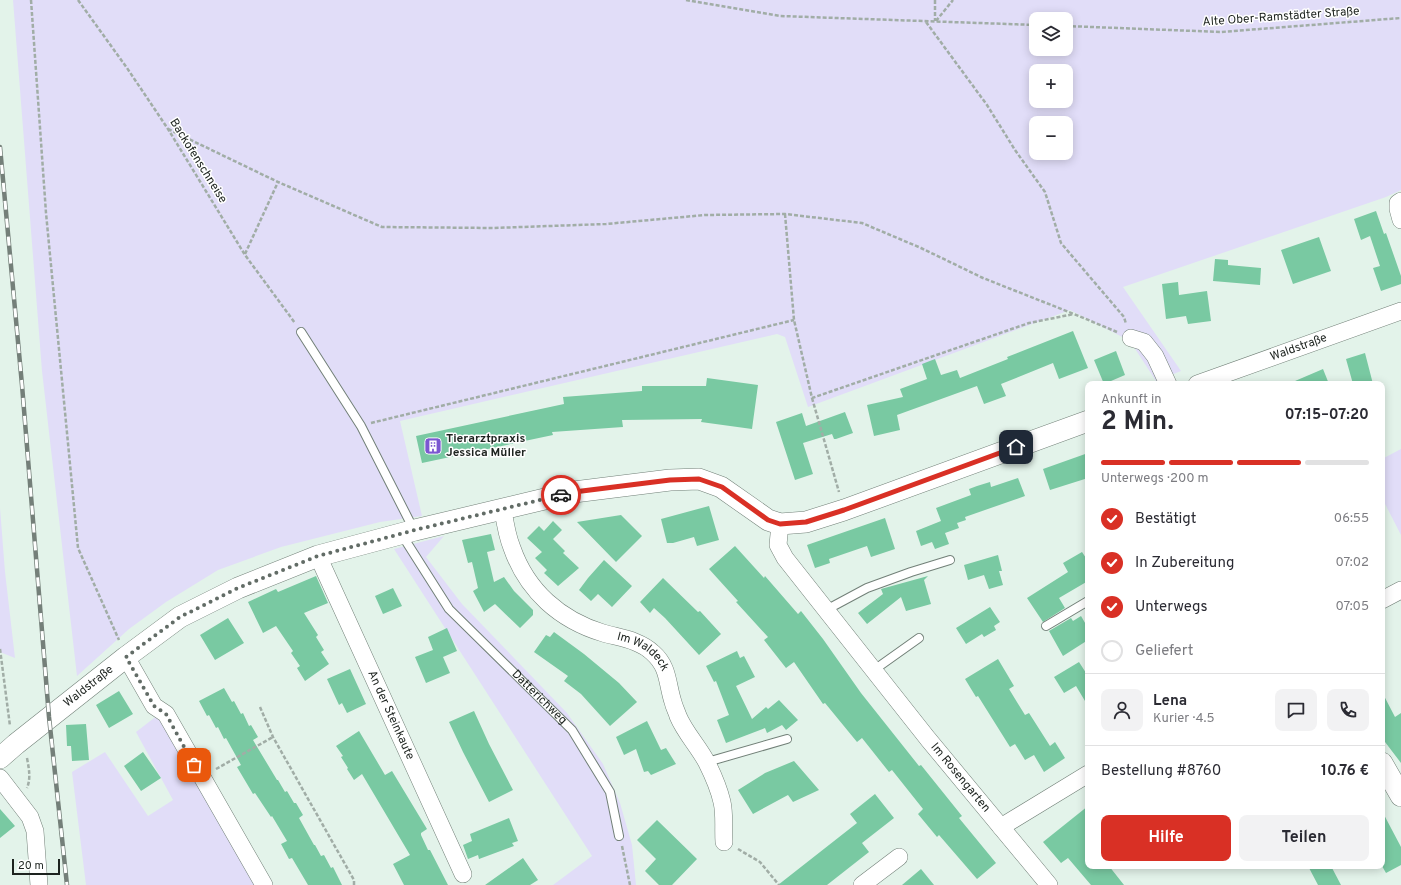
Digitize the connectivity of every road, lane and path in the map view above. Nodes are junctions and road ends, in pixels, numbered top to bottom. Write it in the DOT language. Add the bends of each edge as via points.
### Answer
graph roads {
  1 [pos="31,0"];
  2 [pos="78,0"];
  3 [pos="686,0"];
  4 [pos="935,0"];
  5 [pos="953,0"];
  6 [pos="1401,18"];
  7 [pos="926,22"];
  8 [pos="935,22"];
  9 [pos="1029,25"];
  10 [pos="1073,26"];
  11 [pos="168,128"];
  12 [pos="278,182"];
  13 [pos="1401,201"];
  14 [pos="785,214"];
  15 [pos="1401,220"];
  16 [pos="245,255"];
  17 [pos="1401,311"];
  18 [pos="1074,314"];
  19 [pos="794,320"];
  20 [pos="301,332"];
  21 [pos="1131,338"];
  22 [pos="1167,381"];
  23 [pos="1205,381"];
  24 [pos="812,398"];
  25 [pos="1085,422"];
  26 [pos="361,426"];
  27 [pos="503,510"];
  28 [pos="844,510"];
  29 [pos="780,524"];
  30 [pos="408,533"];
  31 [pos="318,556"];
  32 [pos="950,560"];
  33 [pos="1401,590"];
  34 [pos="1385,598"];
  35 [pos="1085,603"];
  36 [pos="826,610"];
  37 [pos="1046,626"];
  38 [pos="919,638"];
  39 [pos="0,650"];
  40 [pos="126,657"];
  41 [pos="874,670"];
  42 [pos="260,707"];
  43 [pos="273,737"];
  44 [pos="787,739"];
  45 [pos="16,744"];
  46 [pos="0,758"];
  47 [pos="707,762"];
  48 [pos="1385,768"];
  49 [pos="1085,776"];
  50 [pos="0,778"];
  51 [pos="202,778"];
  52 [pos="1401,796"];
  53 [pos="18,799"];
  54 [pos="1001,827"];
  55 [pos="619,836"];
  56 [pos="724,842"];
  57 [pos="899,857"];
  58 [pos="463,874"];
  59 [pos="39,885"];
  60 [pos="264,885"];
  61 [pos="354,885"];
  62 [pos="630,885"];
  63 [pos="779,885"];
  64 [pos="862,885"];
  65 [pos="1049,885"];
  1 -- 40 [label="path" via="46,213 78,548"];
  2 -- 11 [label="path, Backofenschneise"];
  3 -- 7 [label="path" via="780,16"];
  4 -- 8 [label="path"];
  5 -- 8 [label="path"];
  6 -- 10 [label="path, Alte Ober-Ramstädter Straße" via="1221,32"];
  7 -- 8 [label="path"];
  7 -- 21 [label="path" via="987,105 1045,192 1061,243 1124,317"];
  8 -- 9 [label="path"];
  11 -- 12 [label="path"];
  11 -- 16 [label="path, Backofenschneise"];
  12 -- 14 [label="path" via="382,227 501,228 606,224 705,215"];
  12 -- 16 [label="path"];
  13 -- 15 [label="street" via="1398,202"];
  14 -- 18 [label="path" via="862,223 983,278"];
  14 -- 19 [label="path"];
  16 -- 20 [label="path, Backofenschneise"];
  17 -- 23 [label="street, Waldstraße"];
  18 -- 21 [label="path"];
  18 -- 24 [label="path" via="1029,323"];
  19 -- 24 [label="path"];
  19 -- 26 [label="path"];
  20 -- 26 [label="lane, Datterichweg"];
  21 -- 22 [label="street" via="1144,342 1155,356"];
  24 -- 28 [label="path"];
  25 -- 28 [label="street, Waldstraße"];
  26 -- 30 [label="lane, Datterichweg"];
  27 -- 29 [label="street, Waldstraße" via="574,492 670,480 699,479 722,487 768,520"];
  27 -- 30 [label="street, Waldstraße"];
  27 -- 47 [label="street, Im Waldeck" via="508,536 518,564 546,603 571,621 602,633 632,640 653,652 661,661 680,721"];
  28 -- 29 [label="street, Waldstraße" via="806,522"];
  29 -- 36 [label="street, Im Rosengarten" via="778,545 785,558"];
  30 -- 31 [label="street, Waldstraße"];
  30 -- 55 [label="lane, Datterichweg" via="449,610 572,730 610,792"];
  31 -- 40 [label="street, Waldstraße" via="238,588 180,617"];
  31 -- 58 [label="street, An der Steinkaute"];
  32 -- 36 [label="lane" via="867,588"];
  33 -- 34 [label="street"];
  35 -- 37 [label="lane"];
  36 -- 41 [label="street, Im Rosengarten"];
  38 -- 41 [label="lane"];
  39 -- 45 [label="path" via="12,736"];
  40 -- 45 [label="street, Waldstraße"];
  40 -- 51 [label="street" via="154,706 166,714"];
  41 -- 54 [label="street, Im Rosengarten" via="928,740"];
  42 -- 43 [label="path"];
  43 -- 51 [label="path"];
  43 -- 61 [label="path" via="354,880"];
  44 -- 47 [label="lane"];
  45 -- 46 [label="street, Waldstraße"];
  45 -- 53 [label="path" via="26,757 30,782"];
  47 -- 56 [label="street, Im Waldeck" via="722,803"];
  48 -- 52 [label="street"];
  49 -- 54 [label="street"];
  50 -- 53 [label="street"];
  51 -- 60 [label="street"];
  53 -- 59 [label="street" via="30,817 35,831"];
  54 -- 65 [label="street, Im Rosengarten"];
  55 -- 62 [label="path"];
  56 -- 63 [label="path" via="760,862"];
  57 -- 64 [label="street"];
}
